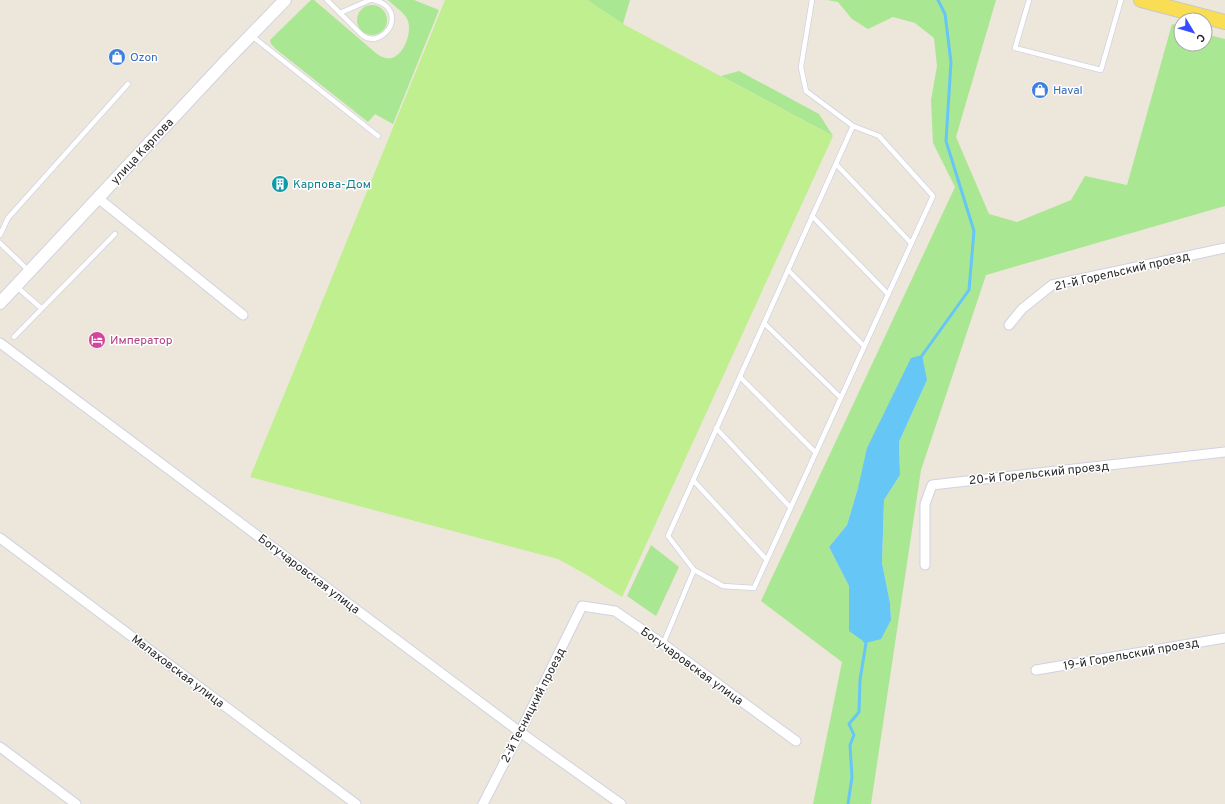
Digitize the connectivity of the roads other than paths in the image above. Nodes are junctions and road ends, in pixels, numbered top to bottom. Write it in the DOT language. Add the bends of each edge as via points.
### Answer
graph roads {
  1 [pos="285,0"];
  2 [pos="328,0"];
  3 [pos="371,0"];
  4 [pos="812,0"];
  5 [pos="1029,0"];
  6 [pos="1121,0"];
  7 [pos="1146,1"];
  8 [pos="340,12"];
  9 [pos="1225,22"];
  10 [pos="251,35"];
  11 [pos="128,84"];
  12 [pos="853,126"];
  13 [pos="378,136"];
  14 [pos="836,164"];
  15 [pos="98,198"];
  16 [pos="812,216"];
  17 [pos="115,234"];
  18 [pos="0,235"];
  19 [pos="0,243"];
  20 [pos="911,243"];
  21 [pos="1225,248"];
  22 [pos="788,270"];
  23 [pos="30,271"];
  24 [pos="16,286"];
  25 [pos="888,294"];
  26 [pos="0,303"];
  27 [pos="41,308"];
  28 [pos="243,315"];
  29 [pos="764,323"];
  30 [pos="1009,325"];
  31 [pos="14,337"];
  32 [pos="0,342"];
  33 [pos="864,346"];
  34 [pos="740,376"];
  35 [pos="840,397"];
  36 [pos="716,428"];
  37 [pos="815,452"];
  38 [pos="1225,452"];
  39 [pos="693,480"];
  40 [pos="790,507"];
  41 [pos="0,538"];
  42 [pos="766,559"];
  43 [pos="925,564"];
  44 [pos="694,570"];
  45 [pos="582,606"];
  46 [pos="1225,638"];
  47 [pos="663,644"];
  48 [pos="1036,670"];
  49 [pos="520,732"];
  50 [pos="796,741"];
  51 [pos="0,747"];
  52 [pos="76,804"];
  53 [pos="356,804"];
  54 [pos="483,804"];
  55 [pos="620,804"];
  1 -- 10 [label="main road, улица Карпова"];
  2 -- 8 [label="lane"];
  3 -- 8 [label="lane"];
  3 -- 8 [label="lane" via="384,5 392,19 390,28 378,38 365,36"];
  4 -- 12 [label="lane" via="801,67 806,92"];
  5 -- 6 [label="lane" via="1015,48 1101,70"];
  7 -- 9 [label="main road"];
  10 -- 13 [label="lane"];
  10 -- 15 [label="main road, улица Карпова"];
  11 -- 18 [label="lane" via="8,218"];
  12 -- 14 [label="lane"];
  12 -- 20 [label="lane" via="879,136 933,196"];
  14 -- 16 [label="lane"];
  14 -- 20 [label="lane"];
  15 -- 23 [label="main road, улица Карпова"];
  15 -- 28 [label="street"];
  16 -- 22 [label="lane"];
  16 -- 25 [label="lane"];
  17 -- 27 [label="lane"];
  19 -- 23 [label="lane"];
  20 -- 25 [label="lane"];
  21 -- 30 [label="street, 21-й Горельский проезд" via="1052,285 1022,309"];
  22 -- 29 [label="lane"];
  22 -- 33 [label="lane"];
  23 -- 24 [label="main road, улица Карпова"];
  24 -- 26 [label="main road, улица Карпова"];
  24 -- 27 [label="lane"];
  25 -- 33 [label="lane"];
  27 -- 31 [label="lane"];
  29 -- 34 [label="lane"];
  29 -- 35 [label="lane"];
  32 -- 49 [label="street, Богучаровская улица"];
  33 -- 35 [label="lane"];
  34 -- 36 [label="lane"];
  34 -- 37 [label="lane"];
  35 -- 37 [label="lane"];
  36 -- 39 [label="lane"];
  36 -- 40 [label="lane"];
  37 -- 40 [label="lane"];
  38 -- 43 [label="street, 20-й Горельский проезд" via="932,486 925,504"];
  39 -- 42 [label="lane"];
  39 -- 44 [label="lane" via="668,536"];
  40 -- 42 [label="lane"];
  41 -- 53 [label="street, Малаховская улица"];
  42 -- 44 [label="lane" via="754,588 723,586"];
  44 -- 47 [label="lane"];
  45 -- 47 [label="street, Богучаровская улица" via="615,611"];
  45 -- 49 [label="street, 2-й Тесницкий проезд"];
  46 -- 48 [label="street, 19-й Горельский проезд"];
  47 -- 50 [label="street, Богучаровская улица"];
  49 -- 54 [label="street, 2-й Тесницкий проезд"];
  49 -- 55 [label="street, Богучаровская улица"];
  51 -- 52 [label="street"];
}
